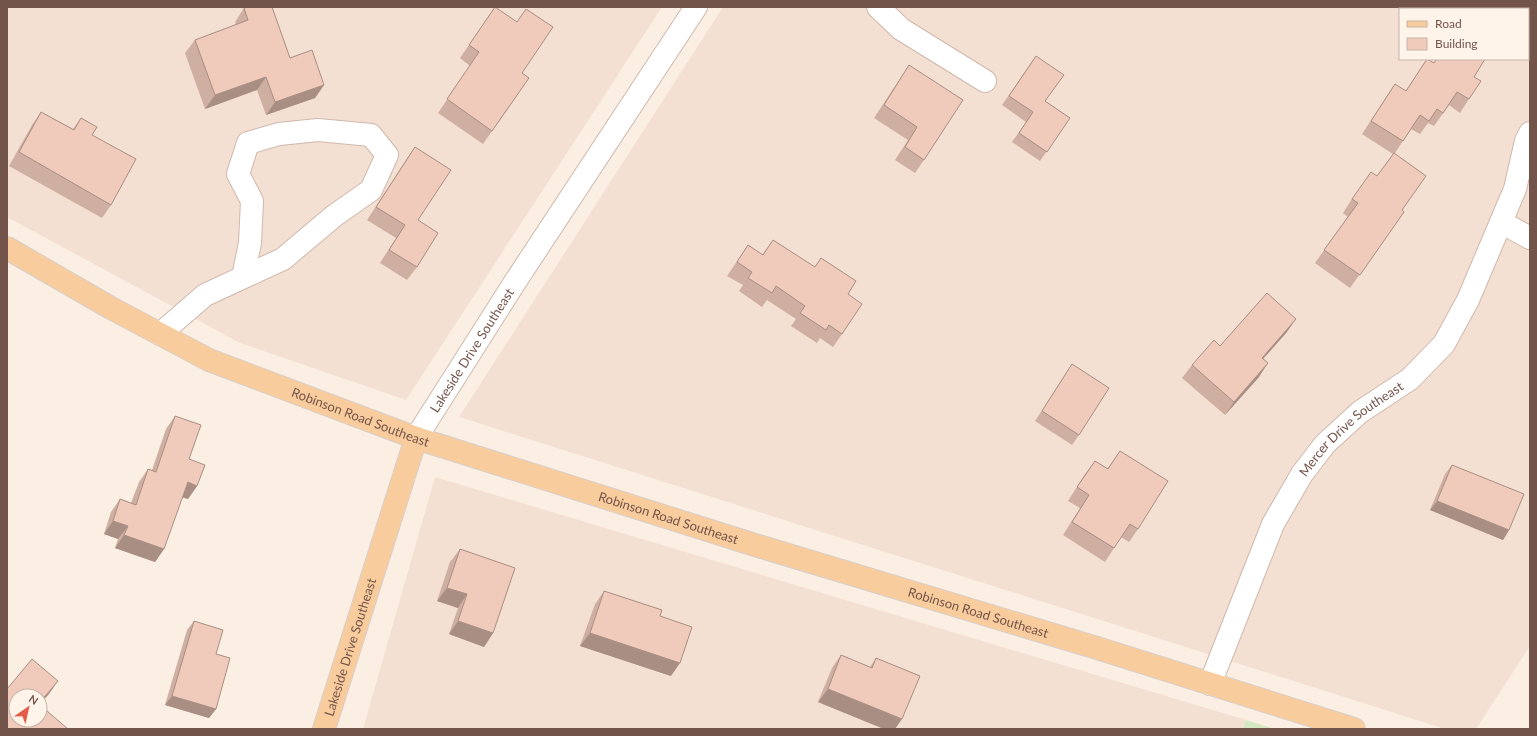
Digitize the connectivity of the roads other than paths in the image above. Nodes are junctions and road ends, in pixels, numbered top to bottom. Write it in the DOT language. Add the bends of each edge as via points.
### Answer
graph roads {
  1 [pos="696,7"];
  2 [pos="878,7"];
  3 [pos="985,81"];
  4 [pos="1530,133"];
  5 [pos="1523,185"];
  6 [pos="1501,222"];
  7 [pos="1530,238"];
  8 [pos="7,248"];
  9 [pos="243,277"];
  10 [pos="160,334"];
  11 [pos="416,438"];
  12 [pos="1210,684"];
  13 [pos="324,729"];
  14 [pos="1354,729"];
  1 -- 11 [label="street, Lakeside Drive Southeast"];
  2 -- 3 [label="street" via="901,29"];
  4 -- 5 [label="street, Mercer Drive Southeast" via="1526,141"];
  5 -- 6 [label="street, Mercer Drive Southeast"];
  6 -- 7 [label="street"];
  6 -- 12 [label="street, Mercer Drive Southeast" via="1468,300 1444,344 1410,379 1360,412 1325,444 1302,474 1272,524"];
  8 -- 10 [label="main road, Robinson Road Southeast"];
  9 -- 9 [label="street" via="283,259 334,216 372,190 387,155 371,135 318,130 279,134 248,143 238,174 252,201 250,243"];
  9 -- 10 [label="street" via="205,295"];
  10 -- 11 [label="main road, Robinson Road Southeast" via="209,360"];
  11 -- 12 [label="main road, Robinson Road Southeast"];
  11 -- 13 [label="main road, Lakeside Drive Southeast"];
  12 -- 14 [label="main road, Robinson Road Southeast"];
}
